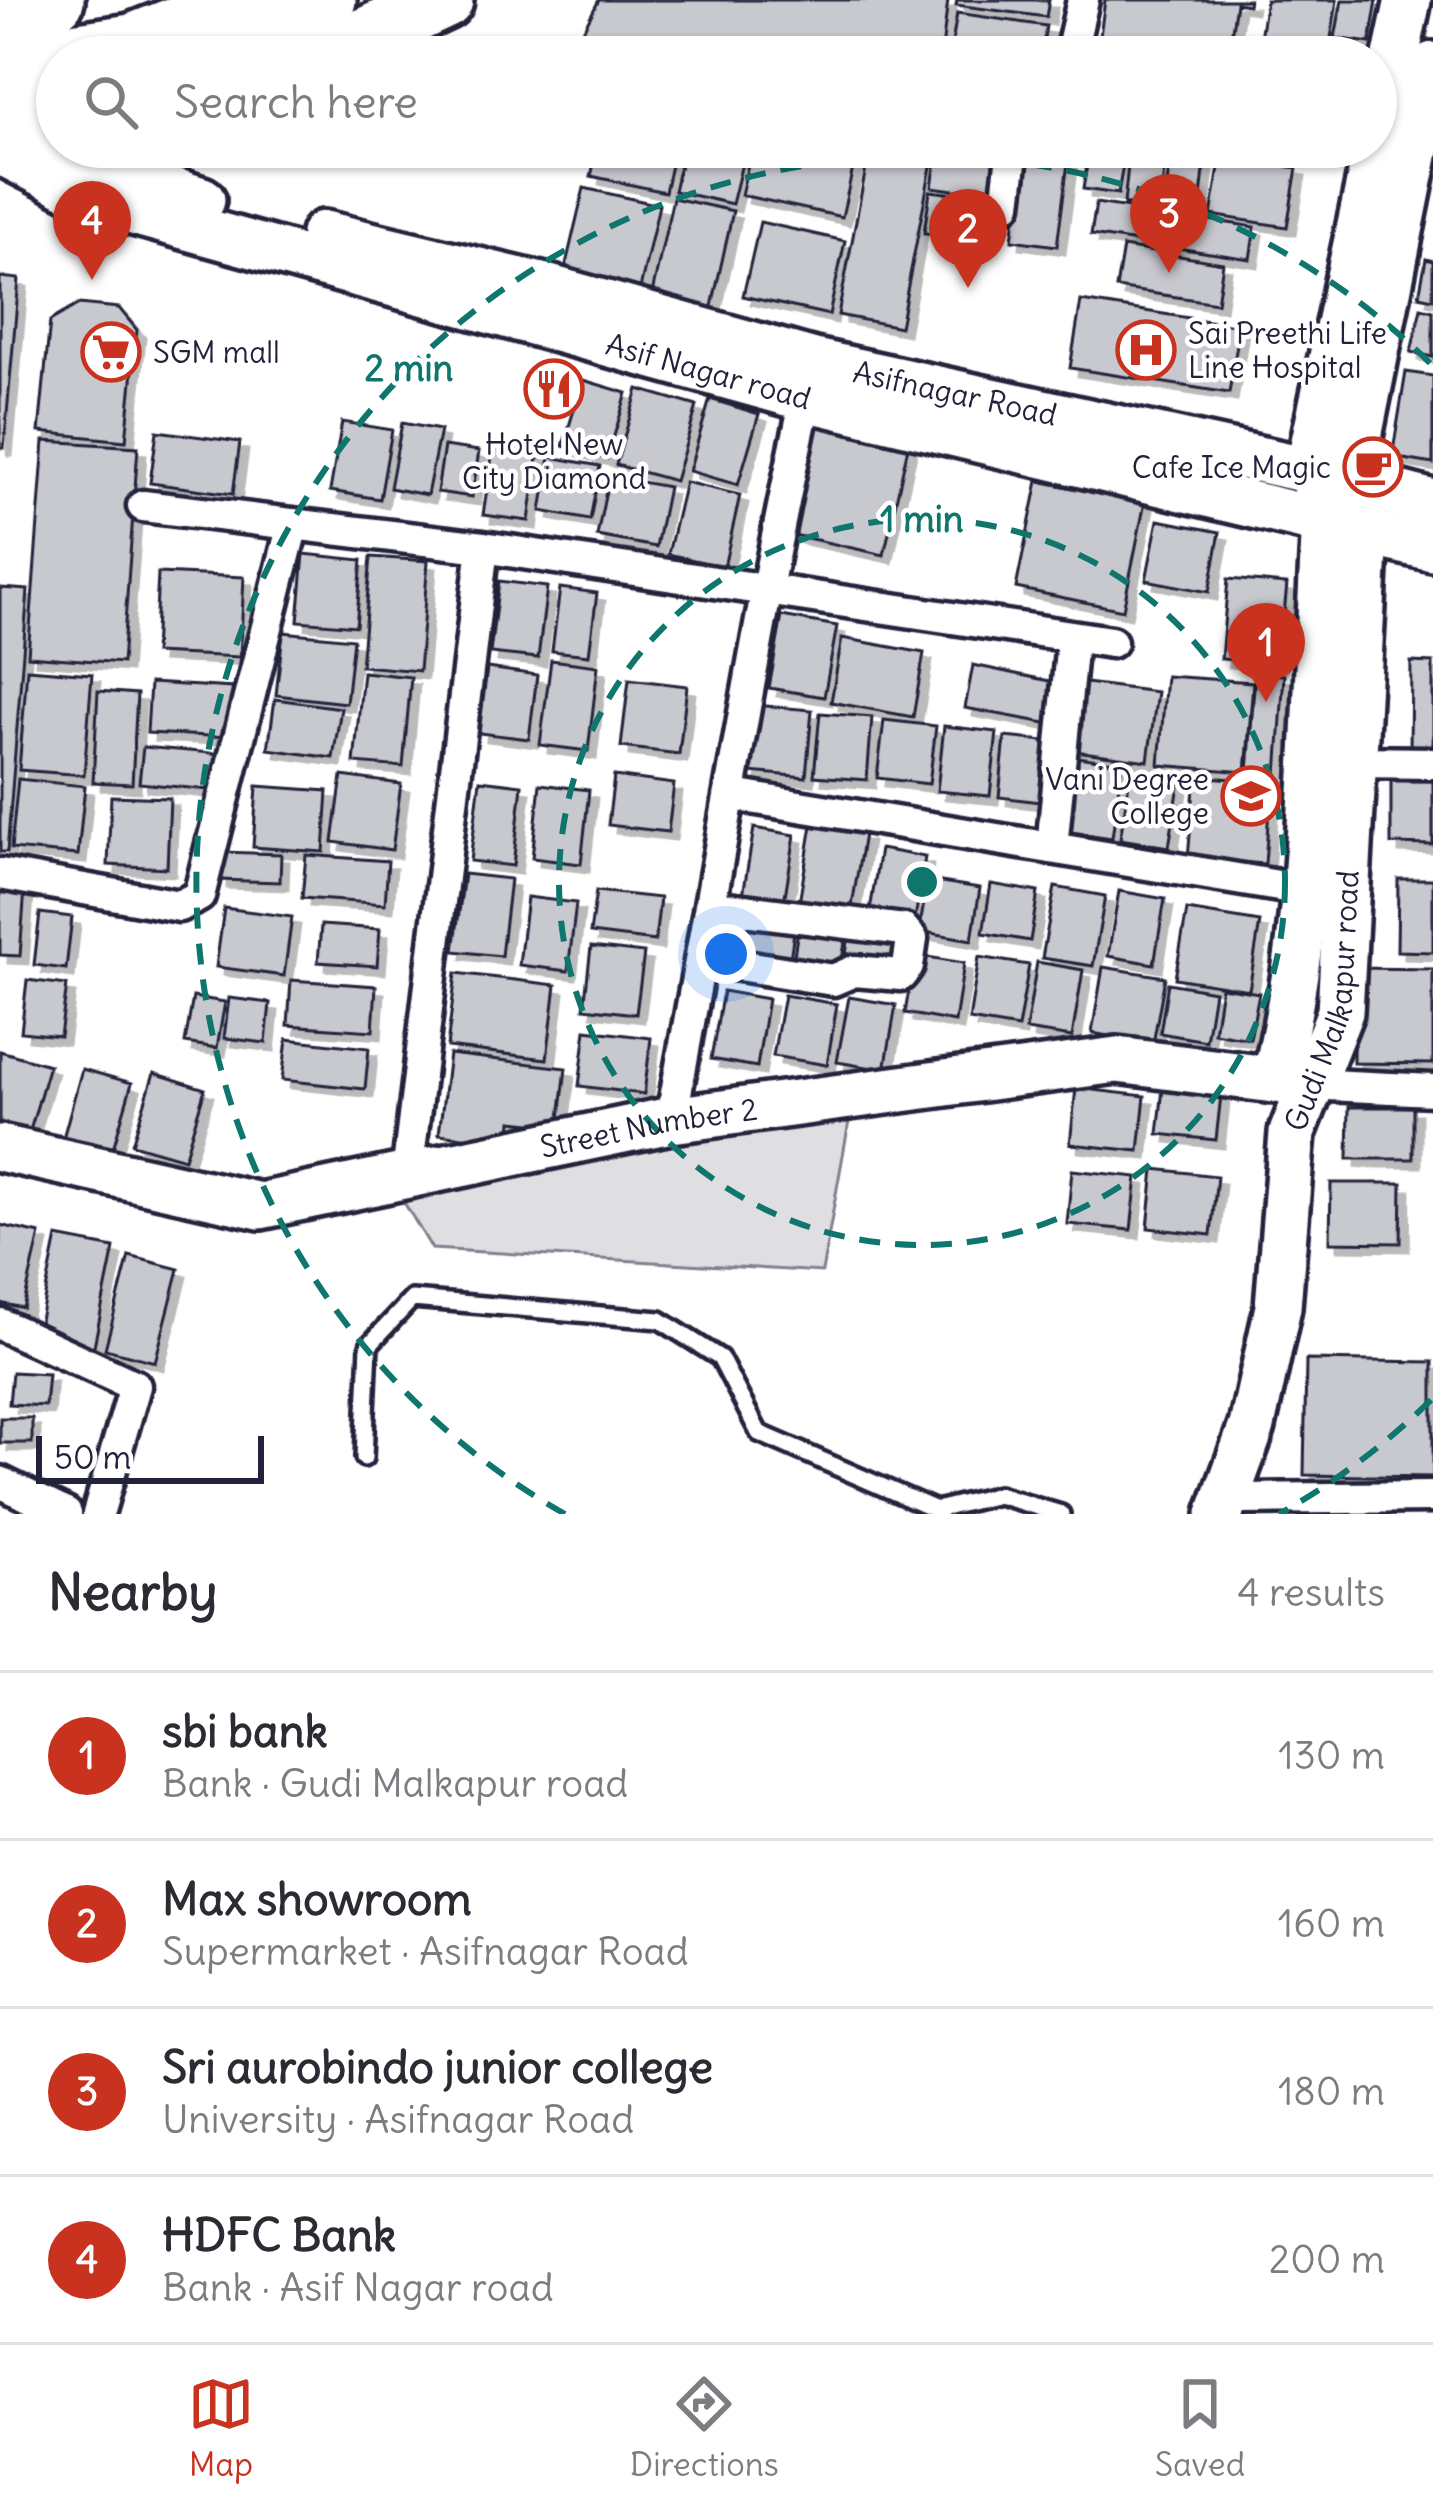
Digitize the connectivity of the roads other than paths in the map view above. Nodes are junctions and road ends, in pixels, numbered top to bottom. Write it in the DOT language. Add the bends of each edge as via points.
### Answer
graph roads {
  1 [pos="55,0"];
  2 [pos="242,0"];
  3 [pos="327,0"];
  4 [pos="444,0"];
  5 [pos="1083,0"];
  6 [pos="1408,0"];
  7 [pos="0,13"];
  8 [pos="150,36"];
  9 [pos="246,36"];
  10 [pos="367,36"];
  11 [pos="1075,36"];
  12 [pos="36,57"];
  13 [pos="0,62"];
  14 [pos="1433,64"];
  15 [pos="1397,66"];
  16 [pos="36,104"];
  17 [pos="0,109"];
  18 [pos="36,148"];
  19 [pos="0,149"];
  20 [pos="114,168"];
  21 [pos="1010,168"];
  22 [pos="1380,168"];
  23 [pos="1006,204"];
  24 [pos="810,380"];
  25 [pos="1329,476"];
  26 [pos="1433,503"];
  27 [pos="143,506"];
  28 [pos="293,524"];
  29 [pos="1345,528"];
  30 [pos="483,547"];
  31 [pos="1433,548"];
  32 [pos="764,592"];
  33 [pos="1072,640"];
  34 [pos="1111,642"];
  35 [pos="1354,762"];
  36 [pos="1433,763"];
  37 [pos="733,795"];
  38 [pos="1052,848"];
  39 [pos="0,874"];
  40 [pos="1304,890"];
  41 [pos="712,906"];
  42 [pos="701,959"];
  43 [pos="1291,1081"];
  44 [pos="1433,1090"];
  45 [pos="670,1120"];
  46 [pos="0,1148"];
  47 [pos="407,1175"];
  48 [pos="0,1324"];
  49 [pos="364,1458"];
  50 [pos="0,1482"];
  51 [pos="1433,1497"];
  52 [pos="1233,1507"];
  53 [pos="939,1512"];
  54 [pos="66,1514"];
  55 [pos="98,1514"];
  56 [pos="1061,1514"];
  1 -- 7 [label="highway"];
  2 -- 8 [label="highway"];
  3 -- 9 [label="highway"];
  4 -- 10 [label="highway"];
  5 -- 11 [label="street"];
  6 -- 15 [label="street"];
  12 -- 13 [label="highway"];
  14 -- 25 [label="street"];
  16 -- 17 [label="highway"];
  18 -- 19 [label="highway"];
  19 -- 24 [label="street, Asif Nagar road" via="101,203"];
  20 -- 24 [label="street, Asifnagar Road" via="172,192"];
  21 -- 23 [label="street"];
  22 -- 25 [label="street"];
  24 -- 25 [label="street, Asifnagar Road"];
  24 -- 29 [label="street, Asif Nagar road"];
  24 -- 32 [label="street"];
  25 -- 26 [label="street, Asifnagar Road"];
  25 -- 29 [label="street, Gudi Malkapur road"];
  27 -- 28 [label="street"];
  28 -- 30 [label="street"];
  28 -- 39 [label="street" via="199,896 179,906"];
  29 -- 31 [label="street, Asif Nagar road"];
  29 -- 35 [label="street, Gudi Malkapur road"];
  29 -- 40 [label="street, Gudi Malkapur road"];
  30 -- 32 [label="street"];
  30 -- 47 [label="street"];
  32 -- 33 [label="street"];
  32 -- 37 [label="street"];
  33 -- 34 [label="street"];
  33 -- 38 [label="street"];
  35 -- 36 [label="street"];
  35 -- 43 [label="street, Gudi Malkapur road" via="1340,1012"];
  37 -- 38 [label="street"];
  37 -- 41 [label="street"];
  38 -- 40 [label="street"];
  40 -- 43 [label="street, Gudi Malkapur road"];
  41 -- 42 [label="street"];
  41 -- 42 [label="street" via="904,930 912,939 908,966 901,976 854,971 833,980"];
  42 -- 45 [label="street"];
  43 -- 44 [label="street"];
  43 -- 45 [label="street, Street Number 2" via="1117,1060"];
  43 -- 52 [label="street, Gudi Malkapur road" via="1278,1307"];
  45 -- 47 [label="street, Street Number 2"];
  46 -- 47 [label="street, Street Number 2" via="260,1206"];
  48 -- 55 [label="street" via="135,1386"];
  49 -- 53 [label="lane" via="368,1345 412,1299 660,1320 720,1358 759,1433"];
  50 -- 54 [label="street"];
  51 -- 52 [label="street"];
  53 -- 56 [label="lane" via="998,1495"];
}
